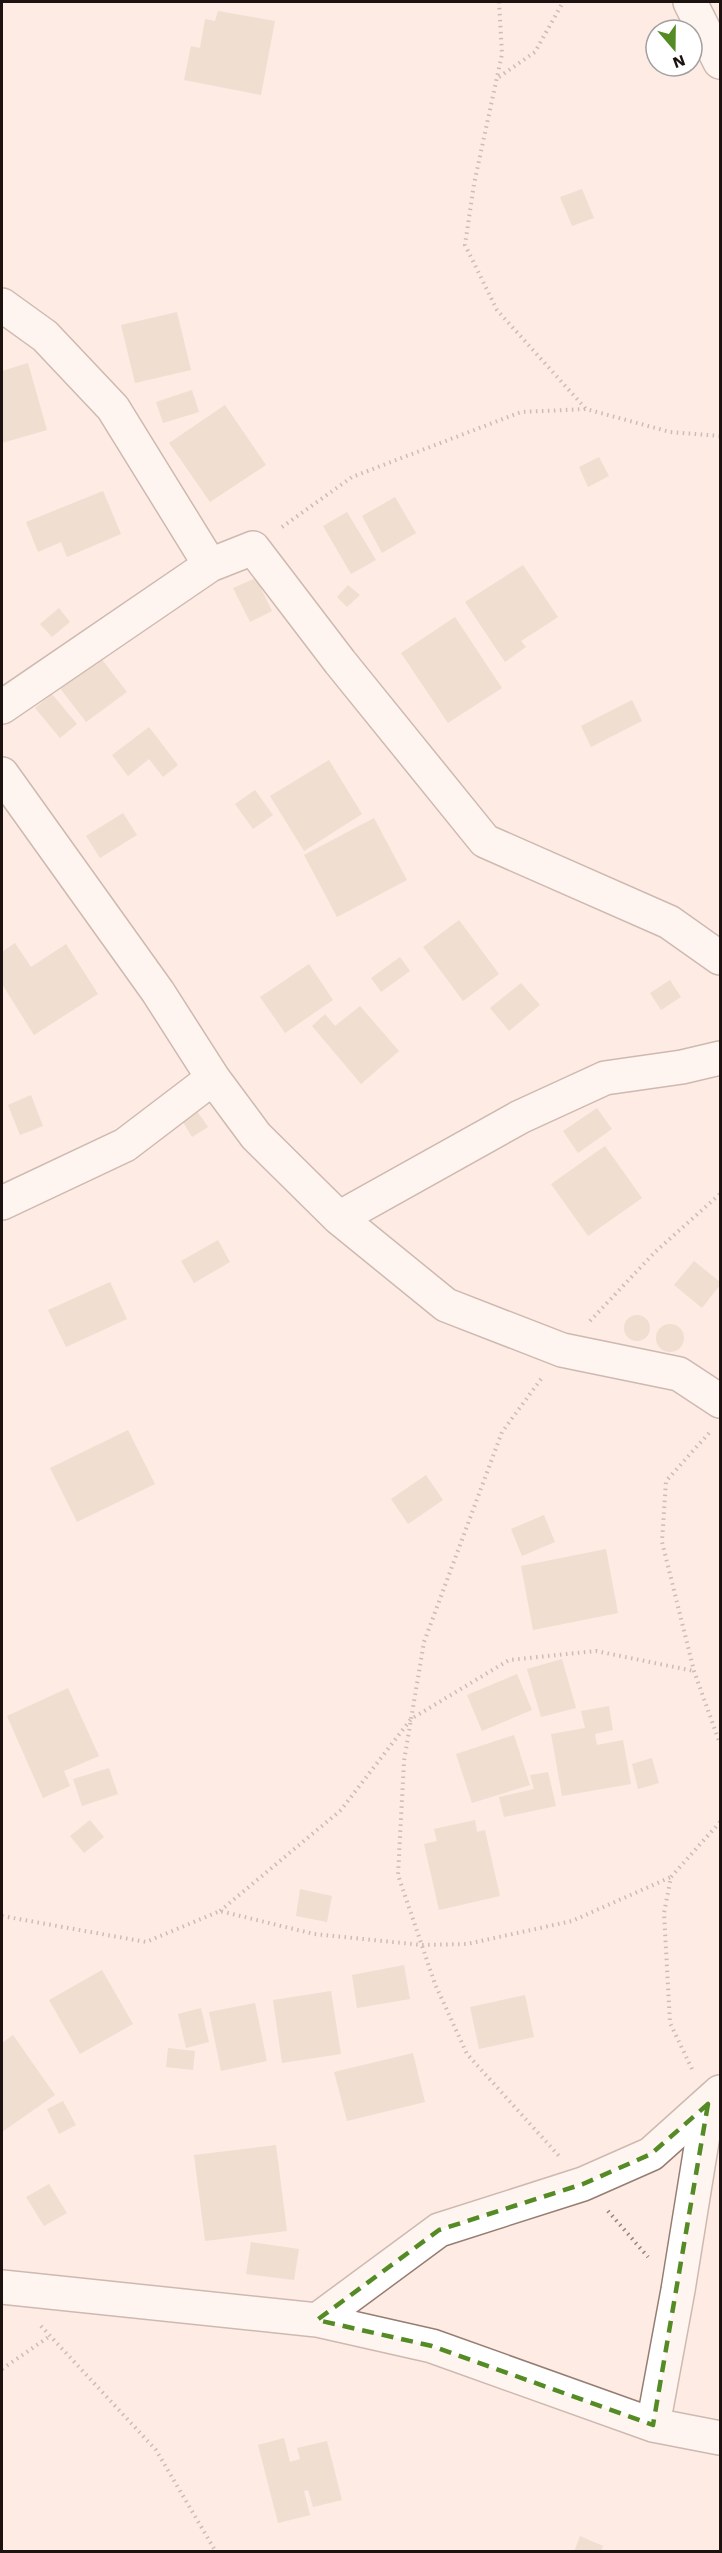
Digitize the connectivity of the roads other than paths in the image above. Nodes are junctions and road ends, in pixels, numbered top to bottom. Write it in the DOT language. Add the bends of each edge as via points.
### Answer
graph roads {
  1 [pos="690,2"];
  2 [pos="720,62"];
  3 [pos="2,305"];
  4 [pos="210,565"];
  5 [pos="2,707"];
  6 [pos="2,774"];
  7 [pos="720,958"];
  8 [pos="720,1058"];
  9 [pos="213,1078"];
  10 [pos="2,1203"];
  11 [pos="339,1218"];
  12 [pos="720,1373"];
  13 [pos="679,1374"];
  14 [pos="717,1414"];
  15 [pos="714,2098"];
  16 [pos="4,2288"];
  17 [pos="317,2320"];
  18 [pos="652,2425"];
  19 [pos="720,2438"];
  1 -- 2 [label="street"];
  3 -- 4 [label="street" via="45,336 113,408"];
  4 -- 5 [label="street"];
  4 -- 7 [label="street" via="253,548 485,840 669,922"];
  6 -- 9 [label="street" via="158,992"];
  8 -- 11 [label="street" via="605,1078 520,1117"];
  9 -- 10 [label="street" via="125,1145"];
  9 -- 11 [label="street" via="256,1136"];
  11 -- 13 [label="street" via="446,1305 562,1350"];
  12 -- 13 [label="street"];
  13 -- 14 [label="street"];
  15 -- 17 [label="street" via="651,2154 584,2184 440,2230"];
  15 -- 18 [label="street"];
  16 -- 17 [label="street"];
  17 -- 18 [label="street" via="432,2346"];
  18 -- 19 [label="street"];
}
